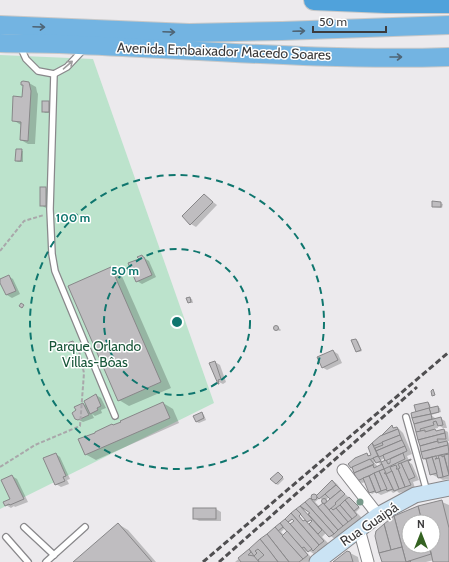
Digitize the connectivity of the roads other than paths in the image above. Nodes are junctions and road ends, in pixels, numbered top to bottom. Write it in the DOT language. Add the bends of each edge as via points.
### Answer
graph roads {
  1 [pos="314,0"];
  2 [pos="449,3"];
  3 [pos="0,25"];
  4 [pos="449,25"];
  5 [pos="0,43"];
  6 [pos="19,44"];
  7 [pos="87,45"];
  8 [pos="449,56"];
  9 [pos="54,74"];
  10 [pos="115,416"];
  11 [pos="406,417"];
  12 [pos="343,470"];
  13 [pos="449,488"];
  14 [pos="427,492"];
  15 [pos="378,515"];
  16 [pos="24,527"];
  17 [pos="85,527"];
  18 [pos="359,529"];
  19 [pos="6,537"];
  20 [pos="54,555"];
  21 [pos="28,562"];
  22 [pos="46,562"];
  23 [pos="317,562"];
  24 [pos="368,562"];
  1 -- 2 [label="highway"];
  3 -- 4 [label="highway, one-way" via="189,33"];
  5 -- 6 [label="highway, Avenida Embaixador Macedo Soares"];
  6 -- 7 [label="highway, Avenida Embaixador Macedo Soares"];
  6 -- 9 [label="lane" via="26,59 38,71"];
  7 -- 8 [label="highway, Avenida Embaixador Macedo Soares, one-way" via="276,55"];
  9 -- 7 [label="lane, one-way" via="67,67"];
  9 -- 10 [label="lane" via="50,213 55,271"];
  11 -- 14 [label="lane"];
  12 -- 15 [label="street"];
  13 -- 14 [label="main road, Rua Guaipá"];
  14 -- 15 [label="main road, Rua Guaipá" via="415,495"];
  15 -- 18 [label="main road, Rua Guaipá"];
  16 -- 20 [label="lane"];
  17 -- 20 [label="lane"];
  18 -- 23 [label="main road, Rua Guaipá"];
  18 -- 24 [label="street"];
  19 -- 21 [label="lane"];
  20 -- 22 [label="lane"];
}
